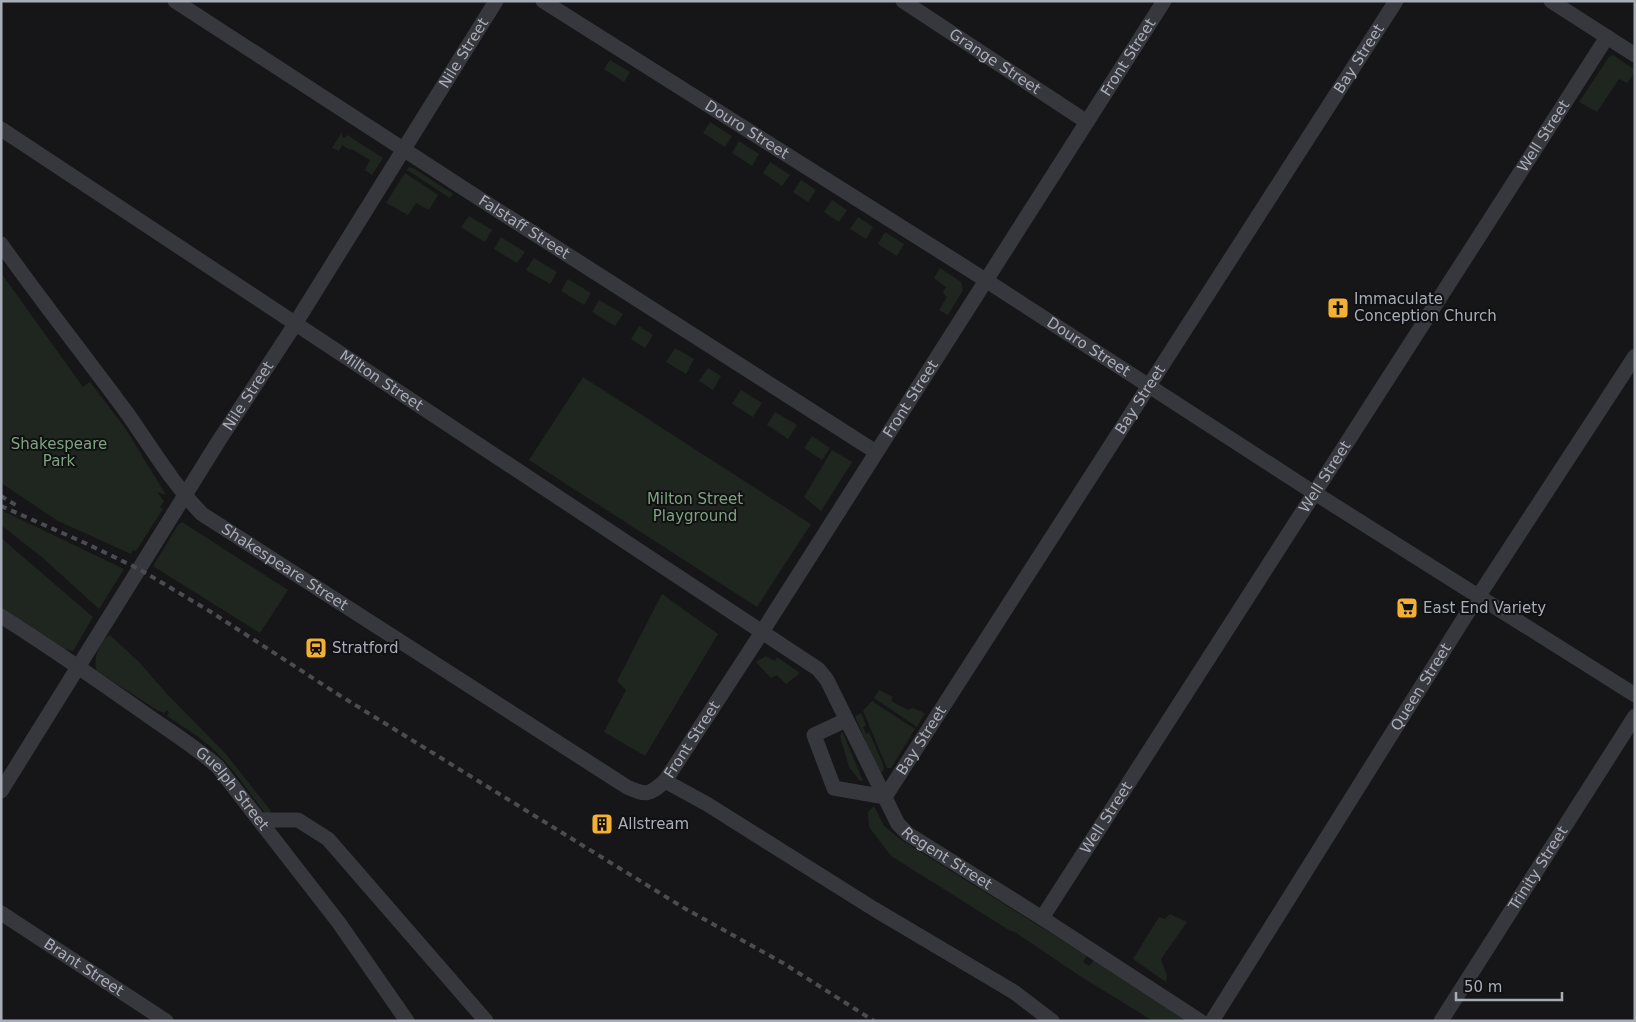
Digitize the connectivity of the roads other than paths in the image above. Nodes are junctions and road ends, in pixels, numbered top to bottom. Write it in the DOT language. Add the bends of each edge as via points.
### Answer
graph roads {
  1 [pos="175,1"];
  2 [pos="496,1"];
  3 [pos="543,1"];
  4 [pos="903,1"];
  5 [pos="1164,1"];
  6 [pos="1396,1"];
  7 [pos="1551,1"];
  8 [pos="1607,37"];
  9 [pos="1635,55"];
  10 [pos="1087,122"];
  11 [pos="1,129"];
  12 [pos="404,149"];
  13 [pos="1,244"];
  14 [pos="985,281"];
  15 [pos="295,323"];
  16 [pos="1635,356"];
  17 [pos="1149,386"];
  18 [pos="876,452"];
  19 [pos="1315,493"];
  20 [pos="184,496"];
  21 [pos="1479,596"];
  22 [pos="1,616"];
  23 [pos="762,632"];
  24 [pos="78,667"];
  25 [pos="1635,695"];
  26 [pos="1635,716"];
  27 [pos="846,720"];
  28 [pos="665,781"];
  29 [pos="1,791"];
  30 [pos="652,792"];
  31 [pos="885,797"];
  32 [pos="259,820"];
  33 [pos="1,913"];
  34 [pos="1042,918"];
  35 [pos="166,1021"];
  36 [pos="407,1021"];
  37 [pos="486,1021"];
  38 [pos="1052,1021"];
  39 [pos="1202,1021"];
  40 [pos="1441,1021"];
  1 -- 12 [label="street, Falstaff Street"];
  2 -- 12 [label="street, Nile Street"];
  3 -- 14 [label="street, Douro Street"];
  4 -- 10 [label="street, Grange Street"];
  5 -- 10 [label="street, Front Street"];
  6 -- 17 [label="street, Bay Street"];
  7 -- 8 [label="street"];
  8 -- 9 [label="street"];
  8 -- 19 [label="street, Well Street"];
  10 -- 14 [label="street, Front Street"];
  11 -- 15 [label="street, Milton Street"];
  12 -- 15 [label="street, Nile Street"];
  12 -- 18 [label="street, Falstaff Street"];
  13 -- 20 [label="street, Shakespeare Street"];
  14 -- 17 [label="street, Douro Street"];
  14 -- 18 [label="street, Front Street"];
  15 -- 20 [label="street, Nile Street"];
  15 -- 23 [label="street, Milton Street"];
  16 -- 21 [label="street, Queen Street"];
  17 -- 19 [label="street, Douro Street"];
  17 -- 31 [label="street, Bay Street"];
  18 -- 23 [label="street, Front Street"];
  19 -- 21 [label="street, Douro Street"];
  19 -- 34 [label="street, Well Street"];
  20 -- 24 [label="street, Nile Street"];
  20 -- 30 [label="street, Shakespeare Street" via="202,514 627,788 642,794"];
  21 -- 25 [label="street, Douro Street"];
  21 -- 39 [label="street, Queen Street"];
  22 -- 24 [label="street, Guelph Street"];
  23 -- 27 [label="street, Regent Street" via="818,669 827,680"];
  23 -- 28 [label="street, Front Street"];
  24 -- 29 [label="street, Nile Street"];
  24 -- 32 [label="street, Guelph Street" via="202,753 218,767"];
  26 -- 40 [label="street, Trinity Street"];
  27 -- 31 [label="street, Regent Street"];
  27 -- 31 [label="street" via="814,735 834,788"];
  28 -- 30 [label="street, Front Street"];
  28 -- 38 [label="street" via="1014,992"];
  31 -- 34 [label="street, Regent Street" via="898,824 908,834"];
  32 -- 36 [label="street, Guelph Street" via="339,923"];
  32 -- 37 [label="street" via="298,820 328,839"];
  33 -- 35 [label="street, Brant Street"];
  34 -- 39 [label="street, Regent Street"];
}
